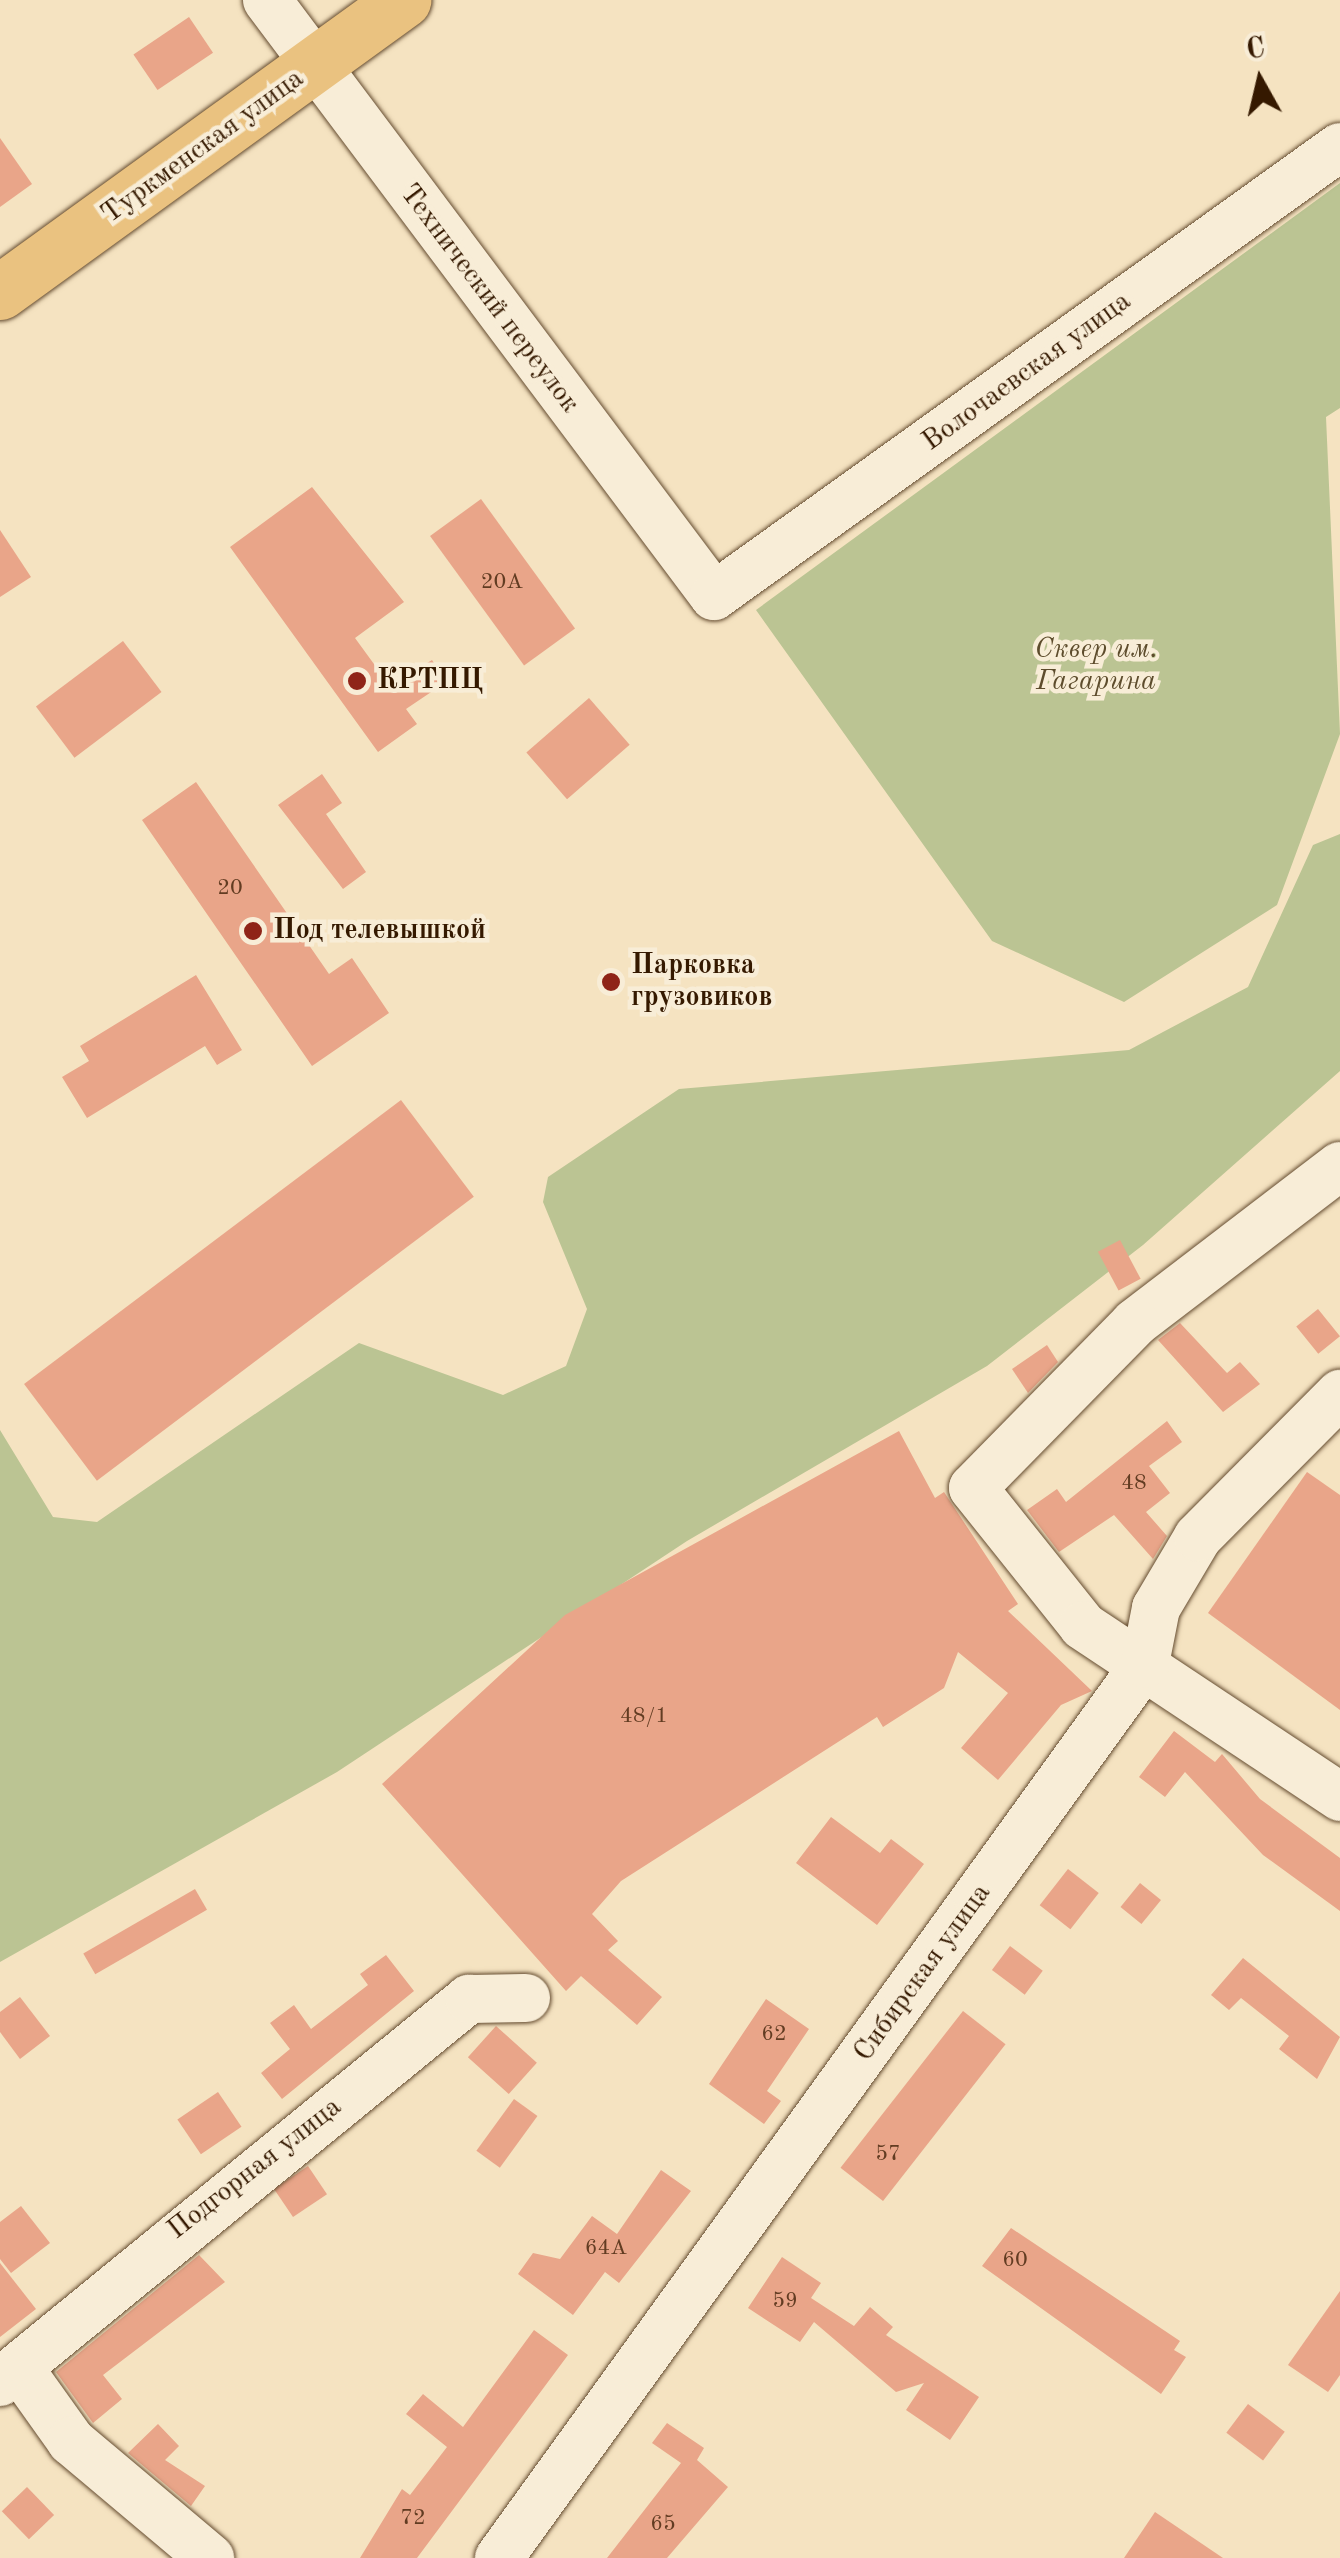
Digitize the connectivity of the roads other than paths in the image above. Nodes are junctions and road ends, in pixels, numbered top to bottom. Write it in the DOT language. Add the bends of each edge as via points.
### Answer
graph roads {
  1 [pos="267,0"];
  2 [pos="404,0"];
  3 [pos="314,68"];
  4 [pos="1340,147"];
  5 [pos="0,292"];
  6 [pos="714,596"];
  7 [pos="1340,1166"];
  8 [pos="1340,1394"];
  9 [pos="1146,1664"];
  10 [pos="1340,1796"];
  11 [pos="526,1998"];
  12 [pos="10,2375"];
  13 [pos="210,2558"];
  14 [pos="499,2558"];
  1 -- 3 [label="street, Технический переулок"];
  2 -- 3 [label="main road, Туркменская улица"];
  3 -- 5 [label="main road, Туркменская улица"];
  3 -- 6 [label="street, Технический переулок"];
  4 -- 6 [label="street, Волочаевская улица"];
  7 -- 9 [label="street" via="1135,1323 973,1488 1060,1605"];
  8 -- 9 [label="street, Сибирская улица" via="1198,1536 1163,1591"];
  9 -- 10 [label="street"];
  9 -- 14 [label="street, Сибирская улица"];
  11 -- 12 [label="street, Подгорная улица" via="469,1999"];
  12 -- 13 [label="street" via="71,2441"];
}
